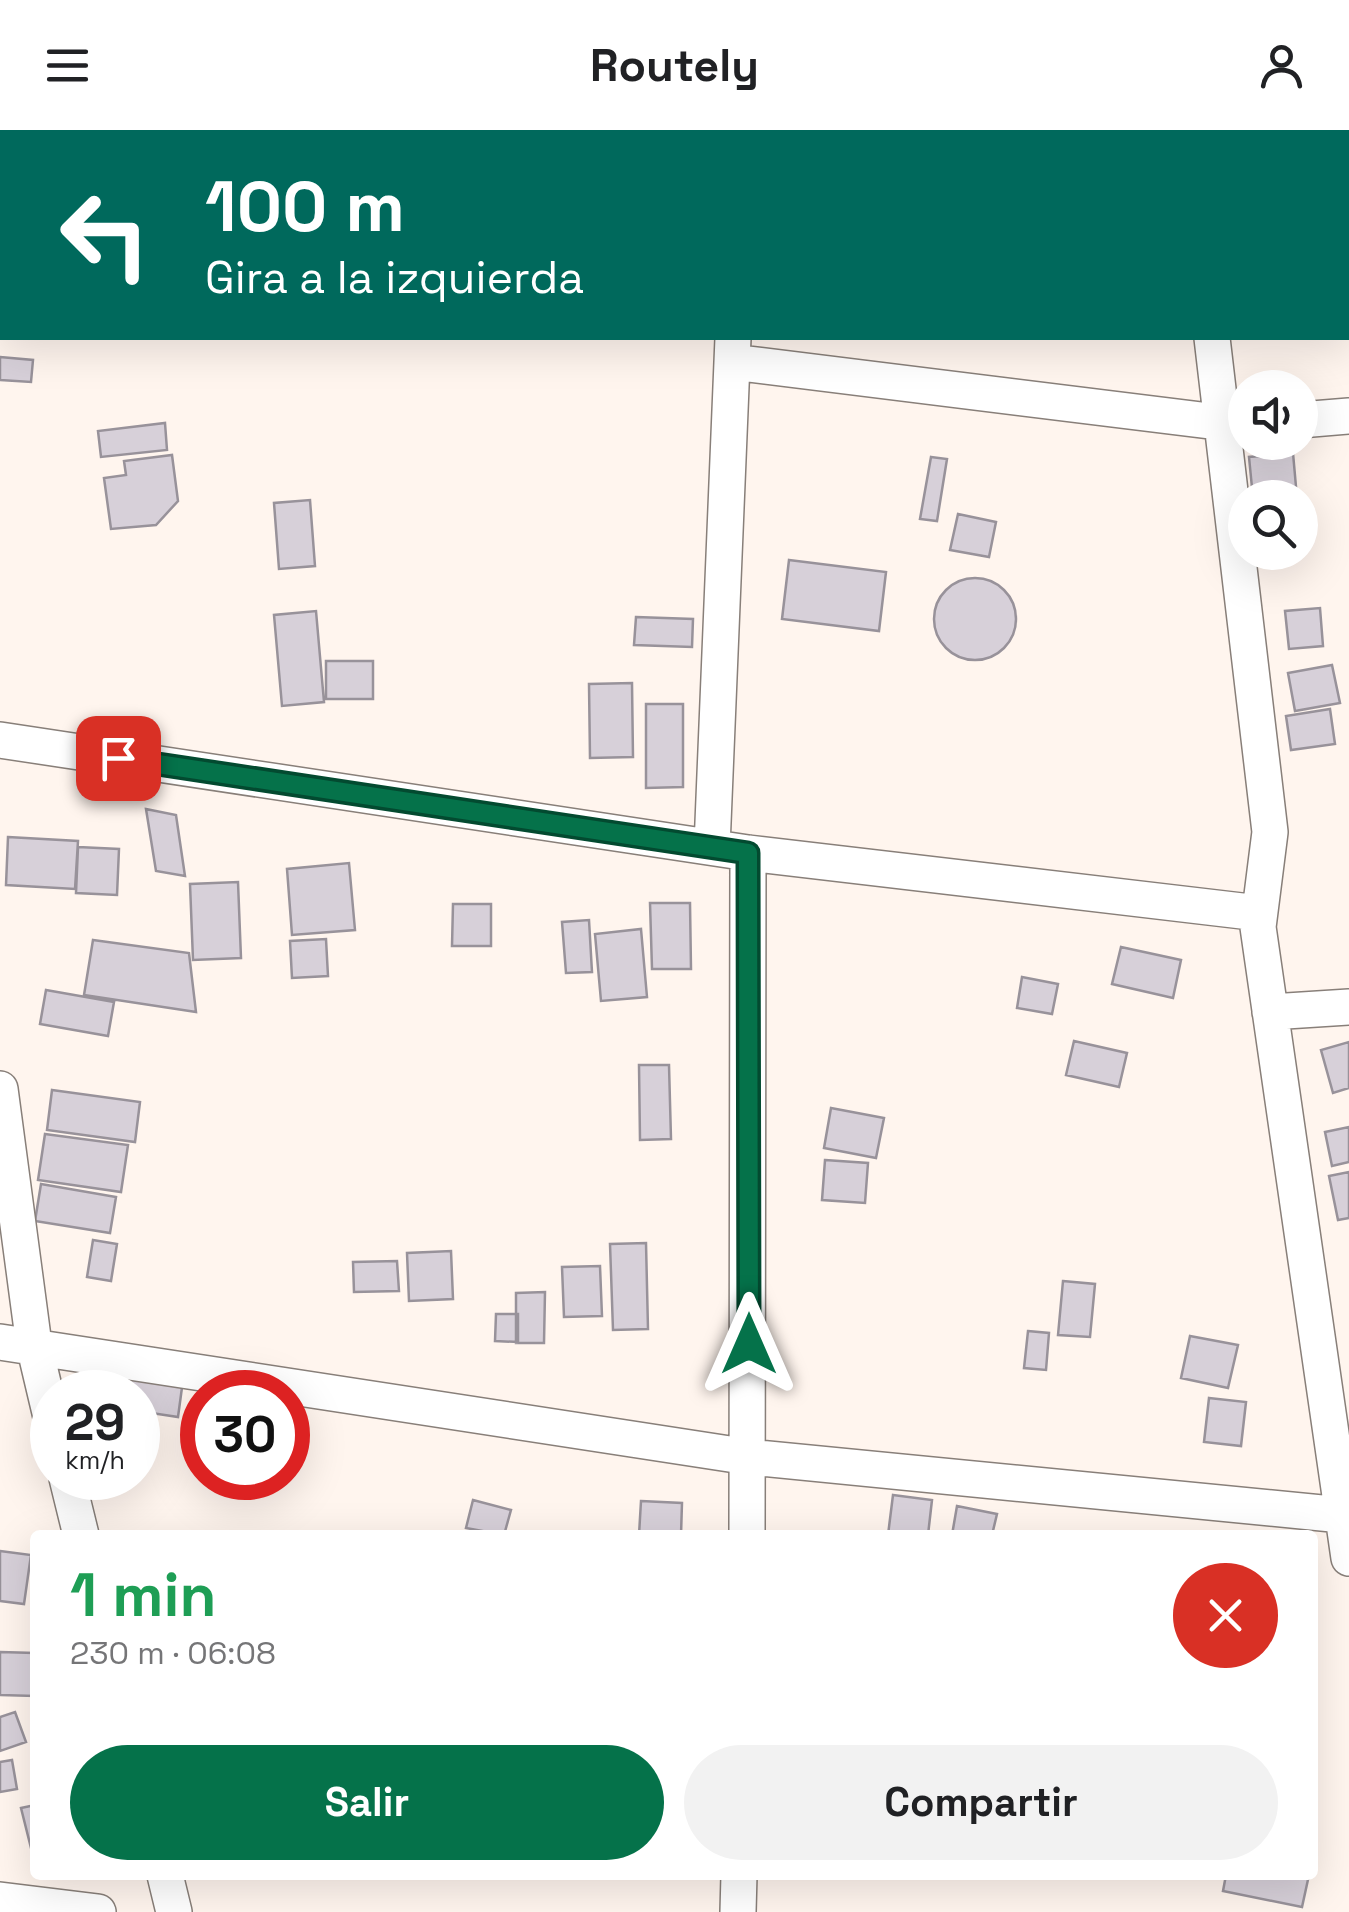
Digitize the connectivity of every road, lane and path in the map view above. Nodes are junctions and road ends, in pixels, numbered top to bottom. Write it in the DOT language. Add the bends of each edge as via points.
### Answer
graph roads {
  1 [pos="1212,340"];
  2 [pos="733,350"];
  3 [pos="1228,404"];
  4 [pos="1349,416"];
  5 [pos="1318,419"];
  6 [pos="1228,423"];
  7 [pos="1236,460"];
  8 [pos="0,740"];
  9 [pos="712,847"];
  10 [pos="748,853"];
  11 [pos="1260,913"];
  12 [pos="1349,1007"];
  13 [pos="1270,1012"];
  14 [pos="0,1089"];
  15 [pos="17,1344"];
  16 [pos="30,1373"];
  17 [pos="749,1457"];
  18 [pos="72,1500"];
  19 [pos="1342,1515"];
  20 [pos="80,1530"];
  21 [pos="747,1530"];
  22 [pos="1349,1558"];
  23 [pos="166,1880"];
  24 [pos="739,1880"];
  25 [pos="0,1900"];
  26 [pos="98,1912"];
  27 [pos="174,1912"];
  28 [pos="738,1912"];
  1 -- 3 [label="street"];
  2 -- 6 [label="street"];
  2 -- 9 [label="street"];
  4 -- 5 [label="street"];
  7 -- 11 [label="street" via="1270,832"];
  8 -- 9 [label="street"];
  9 -- 10 [label="street"];
  10 -- 11 [label="street"];
  10 -- 17 [label="street"];
  11 -- 13 [label="street"];
  12 -- 13 [label="street"];
  13 -- 19 [label="street"];
  14 -- 15 [label="street"];
  15 -- 16 [label="street"];
  15 -- 17 [label="street"];
  17 -- 19 [label="street"];
  17 -- 21 [label="street"];
  18 -- 20 [label="street"];
  19 -- 22 [label="street"];
  23 -- 27 [label="street"];
  24 -- 28 [label="street"];
  25 -- 26 [label="street"];
}
